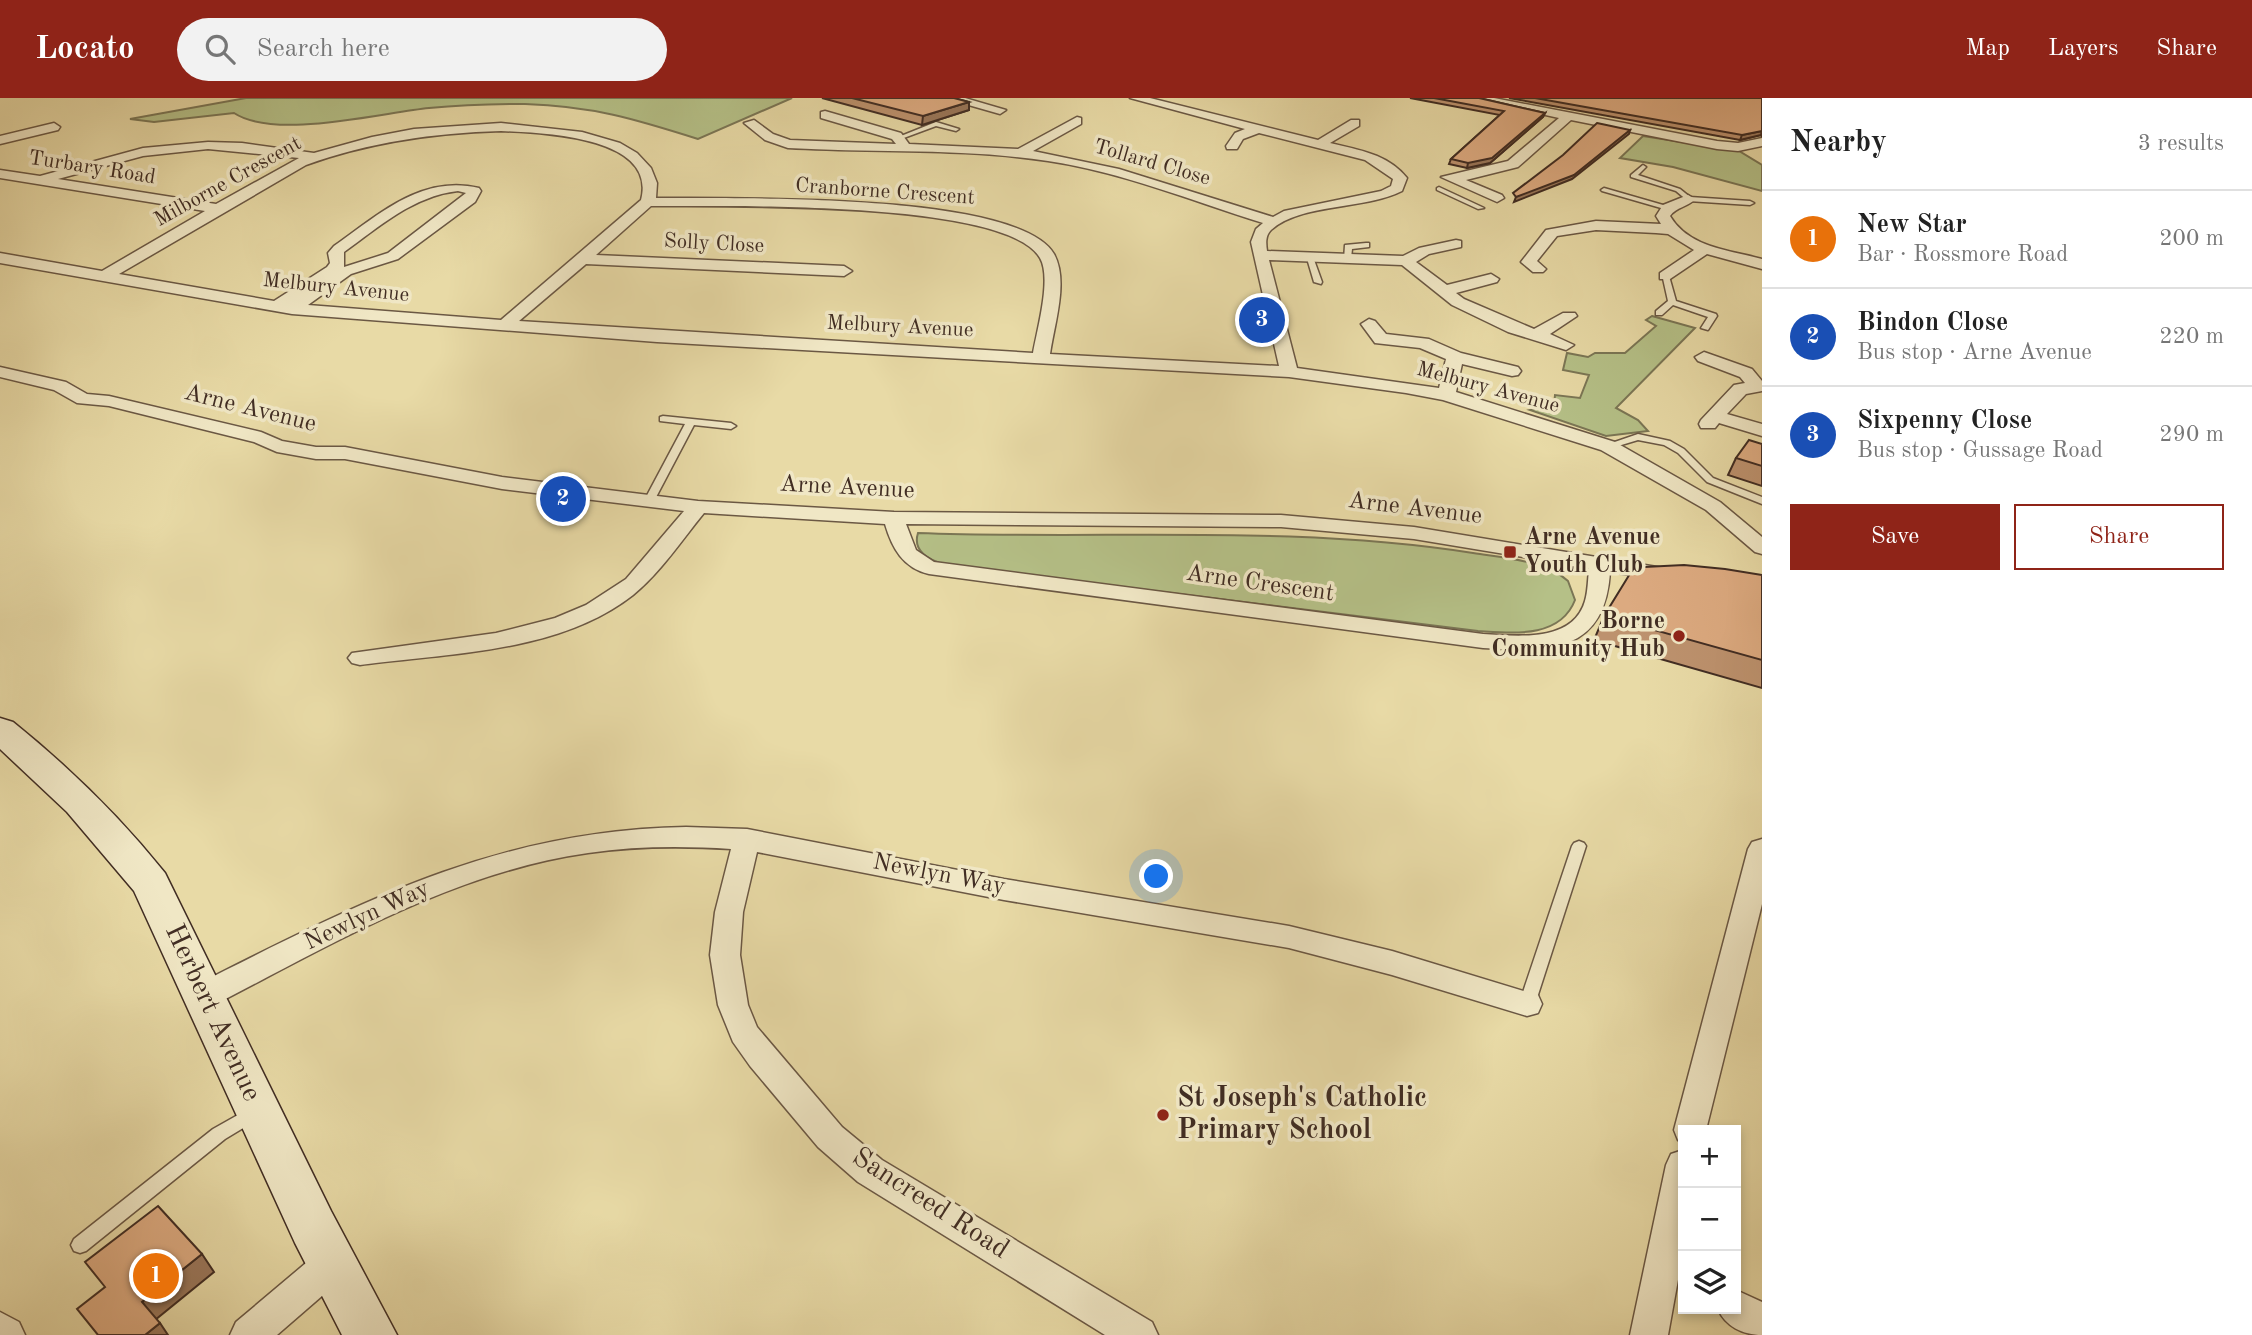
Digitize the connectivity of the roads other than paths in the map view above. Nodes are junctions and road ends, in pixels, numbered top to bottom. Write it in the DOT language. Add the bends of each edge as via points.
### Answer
graph roads {
  1 [pos="950,98"];
  2 [pos="1136,98"];
  3 [pos="1476,98"];
  4 [pos="1174,101"];
  5 [pos="1000,110"];
  6 [pos="825,115"];
  7 [pos="1569,116"];
  8 [pos="1077,121"];
  9 [pos="750,123"];
  10 [pos="1370,125"];
  11 [pos="54,127"];
  12 [pos="956,129"];
  13 [pos="1258,129"];
  14 [pos="0,140"];
  15 [pos="1762,142"];
  16 [pos="902,143"];
  17 [pos="1320,144"];
  18 [pos="1233,146"];
  19 [pos="1019,153"];
  20 [pos="314,157"];
  21 [pos="1643,167"];
  22 [pos="0,174"];
  23 [pos="40,181"];
  24 [pos="1444,181"];
  25 [pos="1604,190"];
  26 [pos="1485,193"];
  27 [pos="1460,199"];
  28 [pos="1688,200"];
  29 [pos="648,202"];
  30 [pos="1750,203"];
  31 [pos="1480,208"];
  32 [pos="1668,208"];
  33 [pos="218,209"];
  34 [pos="1271,221"];
  35 [pos="1672,230"];
  36 [pos="1456,244"];
  37 [pos="1366,245"];
  38 [pos="1705,249"];
  39 [pos="1260,255"];
  40 [pos="1310,257"];
  41 [pos="0,258"];
  42 [pos="1347,258"];
  43 [pos="583,259"];
  44 [pos="1406,261"];
  45 [pos="338,264"];
  46 [pos="1762,264"];
  47 [pos="357,266"];
  48 [pos="1538,269"];
  49 [pos="844,271"];
  50 [pos="103,276"];
  51 [pos="1665,276"];
  52 [pos="1491,279"];
  53 [pos="1318,282"];
  54 [pos="1443,291"];
  55 [pos="1672,302"];
  56 [pos="284,308"];
  57 [pos="1660,313"];
  58 [pos="1569,316"];
  59 [pos="1369,324"];
  60 [pos="503,327"];
  61 [pos="1705,328"];
  62 [pos="1538,334"];
  63 [pos="1566,345"];
  64 [pos="1041,357"];
  65 [pos="1704,357"];
  66 [pos="1455,358"];
  67 [pos="1512,371"];
  68 [pos="0,372"];
  69 [pos="1289,372"];
  70 [pos="1760,386"];
  71 [pos="1446,395"];
  72 [pos="663,419"];
  73 [pos="691,422"];
  74 [pos="731,426"];
  75 [pos="1762,430"];
  76 [pos="1608,446"];
  77 [pos="649,500"];
  78 [pos="1762,501"];
  79 [pos="698,507"];
  80 [pos="894,518"];
  81 [pos="1762,548"];
  82 [pos="1600,564"];
  83 [pos="1691,578"];
  84 [pos="360,658"];
  85 [pos="0,730"];
  86 [pos="747,839"];
  87 [pos="1578,846"];
  88 [pos="1762,849"];
  89 [pos="205,995"];
  90 [pos="1527,1003"];
  91 [pos="257,1111"];
  92 [pos="1691,1125"];
  93 [pos="1678,1188"];
  94 [pos="80,1245"];
  95 [pos="332,1264"];
  96 [pos="1741,1311"];
  97 [pos="1762,1322"];
  98 [pos="0,1330"];
  99 [pos="6,1335"];
  100 [pos="249,1335"];
  101 [pos="370,1335"];
  102 [pos="1139,1335"];
  103 [pos="1649,1335"];
  1 -- 5 [label="street"];
  2 -- 4 [label="street"];
  3 -- 7 [label="street"];
  4 -- 13 [label="street"];
  6 -- 16 [label="street, Tollard Close"];
  7 -- 15 [label="street" via="1717,145"];
  7 -- 24 [label="street" via="1513,164"];
  8 -- 19 [label="street, Tollard Close"];
  9 -- 16 [label="street, Tollard Close" via="788,144"];
  10 -- 17 [label="street" via="1350,121"];
  11 -- 14 [label="street"];
  12 -- 16 [label="lane" via="936,124"];
  13 -- 17 [label="street"];
  13 -- 18 [label="street" via="1239,136"];
  16 -- 19 [label="street, Tollard Close"];
  17 -- 34 [label="street" via="1377,160 1396,173 1399,185 1377,197"];
  19 -- 34 [label="street, Tollard Close" via="1109,170"];
  20 -- 23 [label="street" via="263,146 194,145 111,157"];
  20 -- 29 [label="street, Milborne Crescent" via="424,132 503,128 559,132 605,142 635,158 651,178"];
  20 -- 33 [label="street, Milborne Crescent"];
  21 -- 28 [label="lane" via="1633,176 1678,190"];
  22 -- 23 [label="street, Turbary Road"];
  23 -- 33 [label="street, Turbary Road"];
  24 -- 26 [label="street"];
  24 -- 27 [label="lane"];
  25 -- 32 [label="lane"];
  26 -- 27 [label="lane"];
  27 -- 31 [label="lane"];
  28 -- 30 [label="lane"];
  28 -- 32 [label="street"];
  29 -- 43 [label="street"];
  29 -- 64 [label="street, Cranborne Crescent" via="943,213 1005,227 1045,251 1052,267"];
  32 -- 35 [label="street" via="1664,216"];
  33 -- 50 [label="street, Milborne Crescent"];
  34 -- 39 [label="street" via="1259,237"];
  35 -- 38 [label="street"];
  35 -- 48 [label="street" via="1573,226 1551,233 1546,245 1531,256 1529,262"];
  36 -- 44 [label="street" via="1424,251"];
  37 -- 42 [label="lane" via="1348,247"];
  38 -- 46 [label="street"];
  38 -- 51 [label="street"];
  39 -- 40 [label="street"];
  39 -- 69 [label="street"];
  40 -- 42 [label="street"];
  40 -- 53 [label="lane"];
  41 -- 50 [label="street, Melbury Avenue"];
  42 -- 44 [label="street"];
  43 -- 49 [label="street, Solly Close"];
  43 -- 60 [label="street"];
  44 -- 54 [label="street"];
  45 -- 47 [label="lane"];
  45 -- 47 [label="street" via="339,249 426,192 448,186 474,191 470,199 393,256"];
  45 -- 56 [label="street"];
  47 -- 56 [label="street"];
  50 -- 56 [label="street, Melbury Avenue"];
  51 -- 55 [label="lane"];
  52 -- 54 [label="street"];
  54 -- 62 [label="street" via="1479,313"];
  55 -- 57 [label="lane"];
  55 -- 61 [label="lane" via="1713,316"];
  56 -- 60 [label="street, Melbury Avenue"];
  58 -- 62 [label="street"];
  59 -- 66 [label="street" via="1381,339 1423,343"];
  60 -- 64 [label="street, Melbury Avenue"];
  62 -- 63 [label="street"];
  64 -- 69 [label="street, Melbury Avenue"];
  65 -- 70 [label="street" via="1746,373"];
  66 -- 67 [label="street"];
  66 -- 71 [label="street"];
  68 -- 77 [label="street, Arne Avenue" via="60,386 83,399 109,401 261,438 277,446 345,453 502,483"];
  69 -- 71 [label="street, Melbury Avenue"];
  70 -- 75 [label="street" via="1740,389 1712,420"];
  71 -- 76 [label="street, Melbury Avenue"];
  72 -- 73 [label="lane"];
  73 -- 74 [label="lane"];
  73 -- 77 [label="lane"];
  76 -- 78 [label="lane" via="1639,437 1667,443 1710,480"];
  76 -- 81 [label="street, Melbury Avenue" via="1713,506"];
  77 -- 79 [label="street, Arne Avenue"];
  79 -- 80 [label="street, Arne Avenue"];
  79 -- 84 [label="street" via="639,578 583,615 521,635"];
  80 -- 82 [label="street, Arne Avenue" via="1281,521 1414,533"];
  80 -- 82 [label="street, Arne Crescent" via="903,548 929,568 1514,643 1556,638 1580,625 1596,603"];
  82 -- 83 [label="street, Arne Avenue"];
  85 -- 89 [label="street, Herbert Avenue" via="76,796 135,863 151,884"];
  86 -- 89 [label="street, Newlyn Way" via="667,836 588,843 512,859 434,884 362,915"];
  86 -- 90 [label="street, Newlyn Way" via="971,883 1268,932 1392,961"];
  86 -- 102 [label="street, Sancreed Road" via="729,912 725,955 733,1005 744,1033 761,1057 830,1137 870,1171"];
  87 -- 90 [label="lane, Newlyn Way"];
  88 -- 92 [label="street"];
  89 -- 91 [label="street, Herbert Avenue"];
  91 -- 94 [label="lane" via="219,1134"];
  91 -- 95 [label="street, Herbert Avenue"];
  93 -- 103 [label="street"];
  95 -- 100 [label="street"];
  95 -- 101 [label="street, Herbert Avenue"];
  96 -- 97 [label="street"];
  98 -- 99 [label="street"];
}
